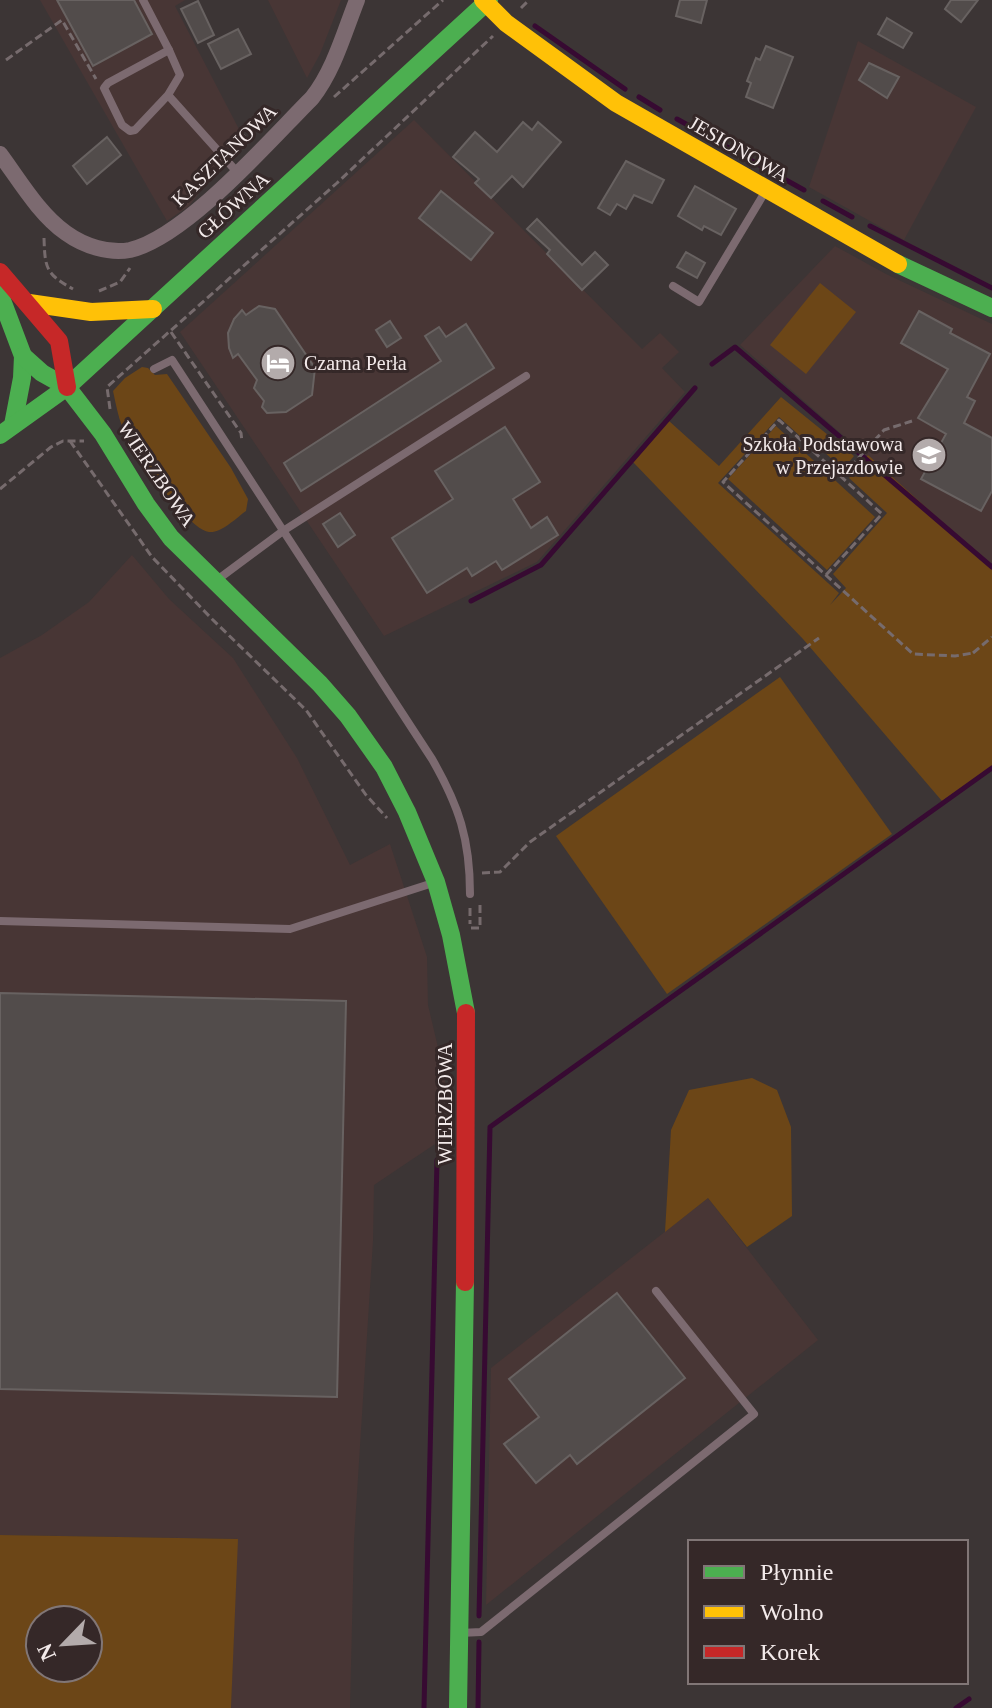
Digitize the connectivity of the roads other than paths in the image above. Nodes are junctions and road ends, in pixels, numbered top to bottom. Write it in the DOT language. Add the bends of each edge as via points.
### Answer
graph roads {
  1 [pos="143,0"];
  2 [pos="357,0"];
  3 [pos="486,1"];
  4 [pos="169,50"];
  5 [pos="168,95"];
  6 [pos="0,154"];
  7 [pos="237,172"];
  8 [pos="767,190"];
  9 [pos="0,272"];
  10 [pos="673,286"];
  11 [pos="0,295"];
  12 [pos="29,303"];
  13 [pos="992,308"];
  14 [pos="153,309"];
  15 [pos="23,356"];
  16 [pos="154,369"];
  17 [pos="526,376"];
  18 [pos="67,387"];
  19 [pos="6,430"];
  20 [pos="283,531"];
  21 [pos="216,581"];
  22 [pos="436,882"];
  23 [pos="470,894"];
  24 [pos="0,921"];
  25 [pos="656,1291"];
  26 [pos="459,1633"];
  27 [pos="458,1708"];
  1 -- 4 [label="lane"];
  2 -- 7 [label="street, KASZTANOWA" via="323,85"];
  3 -- 8 [label="street, JESIONOWA" via="506,23 616,103"];
  3 -- 14 [label="street, GŁÓWNA"];
  4 -- 5 [label="lane" via="180,75"];
  4 -- 5 [label="lane" via="104,88 130,131"];
  5 -- 7 [label="lane"];
  6 -- 7 [label="street, KASZTANOWA" via="48,217 70,236 104,249 131,249 159,238"];
  8 -- 10 [label="lane" via="699,302"];
  8 -- 13 [label="street, JESIONOWA" via="884,257"];
  9 -- 12 [label="street"];
  11 -- 15 [label="street"];
  12 -- 14 [label="street" via="91,312"];
  12 -- 18 [label="street" via="59,341"];
  14 -- 18 [label="street, GŁÓWNA"];
  15 -- 18 [label="street"];
  15 -- 19 [label="street" via="21,388"];
  16 -- 20 [label="lane" via="172,360"];
  17 -- 20 [label="lane"];
  18 -- 19 [label="street, GŁÓWNA"];
  18 -- 21 [label="street, WIERZBOWA" via="171,538"];
  20 -- 21 [label="lane"];
  20 -- 23 [label="lane" via="453,797 464,828"];
  21 -- 22 [label="street, WIERZBOWA" via="348,716 384,767"];
  22 -- 24 [label="lane" via="290,929"];
  22 -- 26 [label="street, WIERZBOWA" via="466,1008"];
  25 -- 26 [label="lane" via="754,1414 481,1632"];
  26 -- 27 [label="street, WIERZBOWA"];
}
